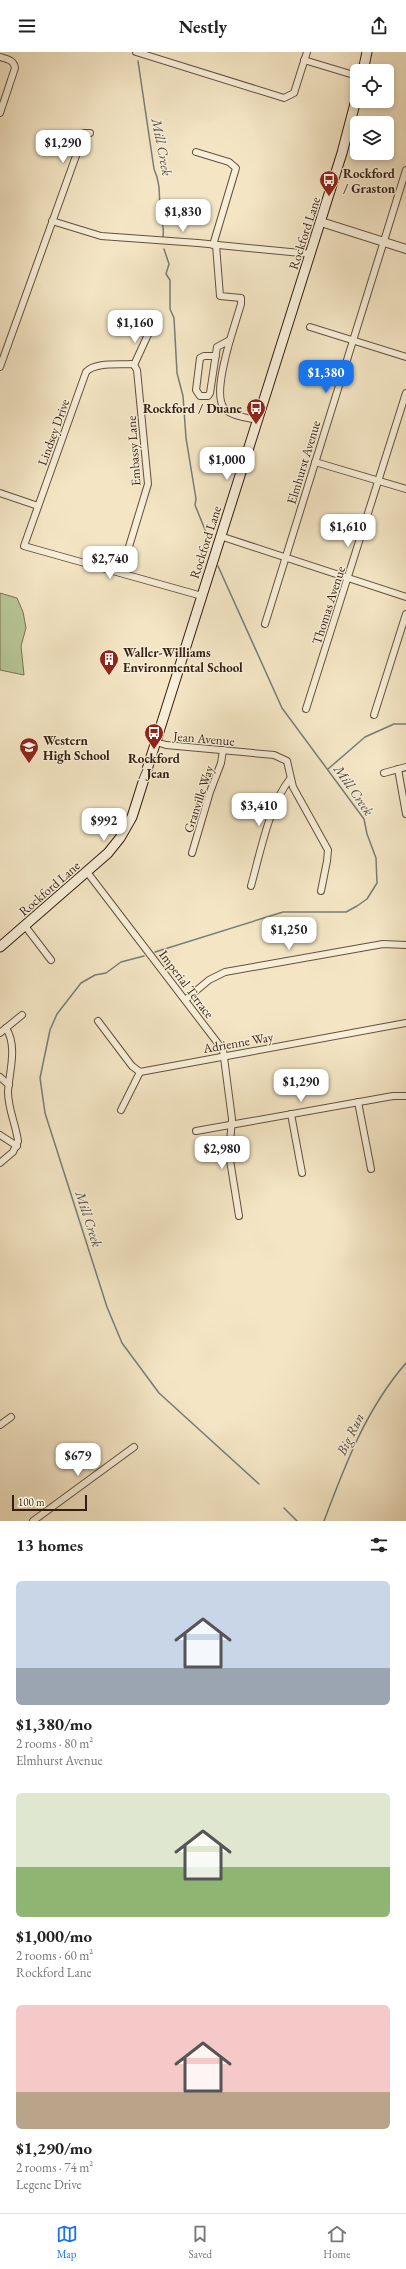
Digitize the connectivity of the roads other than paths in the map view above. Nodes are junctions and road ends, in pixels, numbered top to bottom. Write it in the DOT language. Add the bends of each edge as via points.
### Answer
graph roads {
  1 [pos="136,52"];
  2 [pos="307,52"];
  3 [pos="367,52"];
  4 [pos="0,57"];
  5 [pos="304,60"];
  6 [pos="364,64"];
  7 [pos="350,74"];
  8 [pos="354,108"];
  9 [pos="0,113"];
  10 [pos="90,133"];
  11 [pos="196,152"];
  12 [pos="406,170"];
  13 [pos="52,221"];
  14 [pos="321,222"];
  15 [pos="384,242"];
  16 [pos="214,245"];
  17 [pos="406,249"];
  18 [pos="311,254"];
  19 [pos="310,327"];
  20 [pos="151,328"];
  21 [pos="230,340"];
  22 [pos="353,341"];
  23 [pos="216,356"];
  24 [pos="406,357"];
  25 [pos="134,365"];
  26 [pos="0,367"];
  27 [pos="406,393"];
  28 [pos="257,420"];
  29 [pos="314,462"];
  30 [pos="378,480"];
  31 [pos="406,489"];
  32 [pos="0,493"];
  33 [pos="38,506"];
  34 [pos="220,536"];
  35 [pos="284,558"];
  36 [pos="121,574"];
  37 [pos="348,578"];
  38 [pos="202,596"];
  39 [pos="406,597"];
  40 [pos="406,614"];
  41 [pos="265,624"];
  42 [pos="306,709"];
  43 [pos="374,715"];
  44 [pos="156,742"];
  45 [pos="223,750"];
  46 [pos="406,767"];
  47 [pos="398,769"];
  48 [pos="384,773"];
  49 [pos="290,779"];
  50 [pos="406,814"];
  51 [pos="192,853"];
  52 [pos="87,872"];
  53 [pos="251,886"];
  54 [pos="321,891"];
  55 [pos="25,926"];
  56 [pos="406,945"];
  57 [pos="0,947"];
  58 [pos="51,960"];
  59 [pos="185,1000"];
  60 [pos="22,1015"];
  61 [pos="98,1021"];
  62 [pos="406,1023"];
  63 [pos="6,1028"];
  64 [pos="0,1033"];
  65 [pos="224,1056"];
  66 [pos="140,1072"];
  67 [pos="0,1077"];
  68 [pos="9,1084"];
  69 [pos="406,1096"];
  70 [pos="358,1102"];
  71 [pos="121,1110"];
  72 [pos="291,1114"];
  73 [pos="232,1124"];
  74 [pos="196,1131"];
  75 [pos="0,1134"];
  76 [pos="17,1146"];
  77 [pos="0,1163"];
  78 [pos="371,1169"];
  79 [pos="302,1173"];
  80 [pos="239,1216"];
  81 [pos="11,1417"];
  82 [pos="0,1425"];
  83 [pos="134,1447"];
  84 [pos="33,1521"];
  1 -- 5 [label="street" via="284,98 294,93"];
  2 -- 5 [label="street"];
  3 -- 6 [label="main road"];
  4 -- 9 [label="street" via="10,60 16,68"];
  5 -- 7 [label="street"];
  8 -- 14 [label="main road, Rockford Lane"];
  10 -- 13 [label="street" via="84,133"];
  11 -- 16 [label="street" via="229,162 236,168"];
  12 -- 15 [label="street, Elmhurst Avenue"];
  13 -- 16 [label="street" via="101,236"];
  13 -- 26 [label="street"];
  14 -- 15 [label="street"];
  14 -- 18 [label="main road, Rockford Lane"];
  15 -- 17 [label="street"];
  15 -- 22 [label="street, Elmhurst Avenue"];
  16 -- 18 [label="street"];
  16 -- 21 [label="street" via="220,296 241,298"];
  18 -- 28 [label="main road, Rockford Lane"];
  19 -- 22 [label="street"];
  20 -- 25 [label="street"];
  21 -- 23 [label="street" via="217,347"];
  21 -- 28 [label="street" via="224,360 221,404 226,410"];
  22 -- 24 [label="street"];
  22 -- 29 [label="street, Elmhurst Avenue"];
  23 -- 23 [label="street" via="210,393 208,396 200,396 196,390 200,358"];
  25 -- 33 [label="street, Lindsey Drive" via="91,368 86,372"];
  25 -- 36 [label="street, Embassy Lane" via="138,370 148,484"];
  27 -- 30 [label="street, Thomas Avenue"];
  28 -- 34 [label="main road, Rockford Lane"];
  29 -- 30 [label="street"];
  29 -- 35 [label="street, Elmhurst Avenue"];
  30 -- 31 [label="street"];
  30 -- 37 [label="street, Thomas Avenue"];
  32 -- 33 [label="street"];
  33 -- 36 [label="street, Lindsey Drive" via="24,546"];
  34 -- 35 [label="street"];
  34 -- 38 [label="main road, Rockford Lane"];
  35 -- 37 [label="street"];
  35 -- 41 [label="street, Elmhurst Avenue"];
  36 -- 38 [label="street"];
  37 -- 39 [label="street"];
  37 -- 42 [label="street, Thomas Avenue"];
  38 -- 44 [label="main road, Rockford Lane"];
  40 -- 43 [label="street"];
  44 -- 45 [label="street, Jean Avenue"];
  44 -- 52 [label="main road, Rockford Lane" via="127,828 108,853"];
  45 -- 49 [label="street, Jean Avenue" via="283,758 288,764"];
  45 -- 51 [label="street, Granville Way"];
  46 -- 47 [label="street"];
  47 -- 48 [label="street"];
  47 -- 50 [label="street"];
  49 -- 53 [label="street" via="284,786 272,815"];
  49 -- 54 [label="street" via="328,850"];
  52 -- 55 [label="main road, Rockford Lane"];
  52 -- 59 [label="street, Imperial Terrace"];
  55 -- 57 [label="main road, Rockford Lane"];
  55 -- 58 [label="street"];
  56 -- 59 [label="street" via="383,944 225,972 209,980"];
  59 -- 65 [label="street, Imperial Terrace" via="220,1045"];
  60 -- 63 [label="street"];
  61 -- 66 [label="street" via="132,1066"];
  62 -- 65 [label="street, Adrienne Way"];
  63 -- 64 [label="street"];
  63 -- 68 [label="street" via="12,1050"];
  65 -- 66 [label="street, Adrienne Way"];
  65 -- 73 [label="street, Imperial Terrace"];
  66 -- 71 [label="street"];
  67 -- 68 [label="street"];
  68 -- 76 [label="street" via="8,1098 18,1135"];
  69 -- 70 [label="street"];
  70 -- 72 [label="street"];
  70 -- 78 [label="street"];
  72 -- 73 [label="street"];
  72 -- 79 [label="street"];
  73 -- 74 [label="street"];
  73 -- 80 [label="street, Imperial Terrace" via="229,1154"];
  75 -- 76 [label="street"];
  76 -- 77 [label="street"];
  81 -- 82 [label="street"];
  83 -- 84 [label="street"];
}
